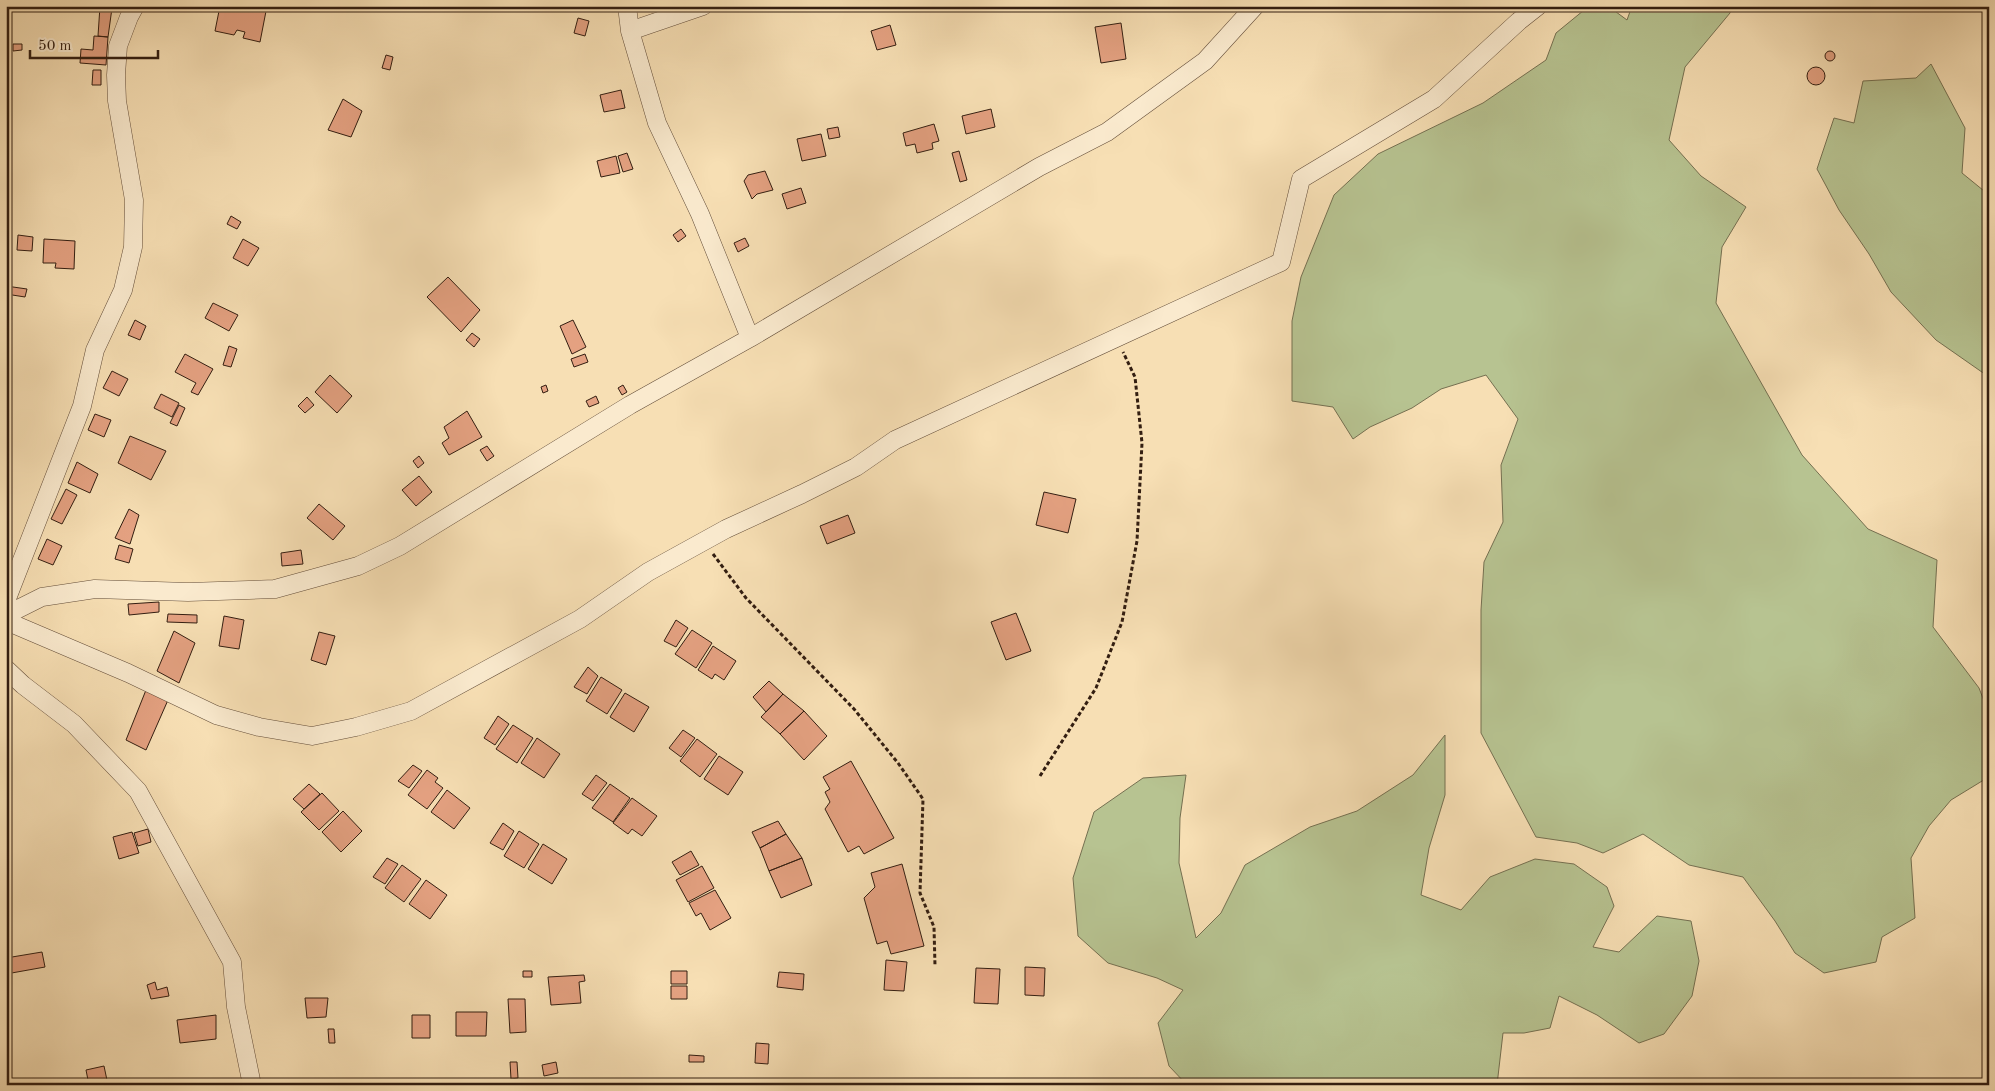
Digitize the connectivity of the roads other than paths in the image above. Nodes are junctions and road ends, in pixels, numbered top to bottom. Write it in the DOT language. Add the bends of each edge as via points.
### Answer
graph roads {
  1 [pos="135,6"];
  2 [pos="627,6"];
  3 [pos="703,6"];
  4 [pos="1255,6"];
  5 [pos="1538,6"];
  6 [pos="630,31"];
  7 [pos="750,338"];
  8 [pos="6,600"];
  9 [pos="6,615"];
  10 [pos="6,621"];
  11 [pos="6,669"];
  12 [pos="252,1085"];
  1 -- 8 [label="street" via="118,46 116,75 117,100 134,200 133,247 123,290 95,350 82,406"];
  2 -- 6 [label="street"];
  3 -- 6 [label="street"];
  4 -- 7 [label="street" via="1205,61 1107,132 1039,167"];
  5 -- 10 [label="street" via="1434,99 1301,179 1281,262 895,440 856,467 648,572 580,619 411,711 312,736 259,727 216,715"];
  6 -- 7 [label="street" via="657,123 700,214"];
  7 -- 9 [label="street" via="630,405 400,546 358,566 275,588 188,592 95,588 42,597"];
  11 -- 12 [label="street" via="74,724 138,791 232,962 236,1007"];
}
